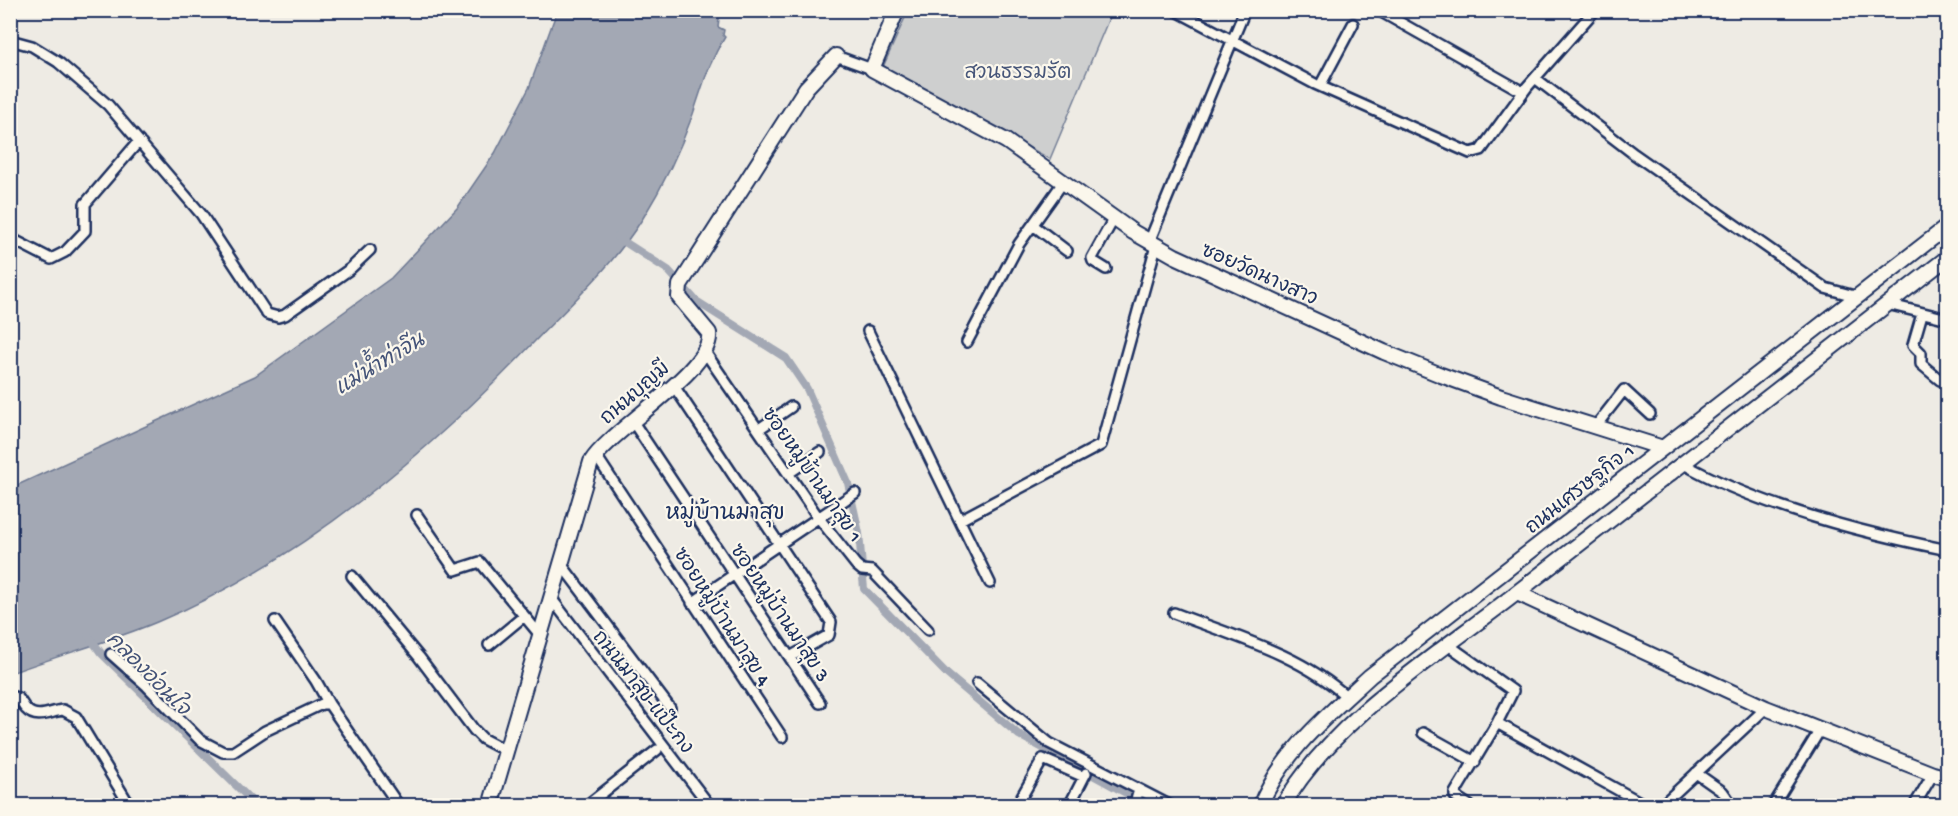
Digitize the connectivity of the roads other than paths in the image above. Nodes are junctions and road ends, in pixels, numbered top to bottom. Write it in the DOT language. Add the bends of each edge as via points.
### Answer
graph roads {
  1 [pos="897,10"];
  2 [pos="1175,10"];
  3 [pos="1245,10"];
  4 [pos="1378,10"];
  5 [pos="1595,10"];
  6 [pos="1353,24"];
  7 [pos="10,40"];
  8 [pos="1232,40"];
  9 [pos="836,56"];
  10 [pos="872,69"];
  11 [pos="1535,78"];
  12 [pos="1320,86"];
  13 [pos="1523,92"];
  14 [pos="139,141"];
  15 [pos="1064,182"];
  16 [pos="1114,218"];
  17 [pos="1033,225"];
  18 [pos="1947,226"];
  19 [pos="10,238"];
  20 [pos="1153,244"];
  21 [pos="370,250"];
  22 [pos="1067,251"];
  23 [pos="1947,257"];
  24 [pos="1106,269"];
  25 [pos="1858,297"];
  26 [pos="1887,304"];
  27 [pos="1922,314"];
  28 [pos="1947,319"];
  29 [pos="868,331"];
  30 [pos="967,342"];
  31 [pos="705,352"];
  32 [pos="1940,380"];
  33 [pos="674,386"];
  34 [pos="791,407"];
  35 [pos="1650,414"];
  36 [pos="633,422"];
  37 [pos="1595,427"];
  38 [pos="759,429"];
  39 [pos="1663,448"];
  40 [pos="820,452"];
  41 [pos="595,454"];
  42 [pos="1682,463"];
  43 [pos="789,473"];
  44 [pos="855,493"];
  45 [pos="417,515"];
  46 [pos="818,517"];
  47 [pos="960,520"];
  48 [pos="1558,529"];
  49 [pos="778,545"];
  50 [pos="1573,548"];
  51 [pos="1947,550"];
  52 [pos="561,564"];
  53 [pos="735,574"];
  54 [pos="352,576"];
  55 [pos="990,583"];
  56 [pos="1517,593"];
  57 [pos="551,598"];
  58 [pos="692,603"];
  59 [pos="1174,613"];
  60 [pos="524,616"];
  61 [pos="275,621"];
  62 [pos="928,630"];
  63 [pos="540,635"];
  64 [pos="1447,644"];
  65 [pos="489,645"];
  66 [pos="111,654"];
  67 [pos="790,657"];
  68 [pos="977,684"];
  69 [pos="10,696"];
  70 [pos="1347,697"];
  71 [pos="820,703"];
  72 [pos="329,704"];
  73 [pos="670,708"];
  74 [pos="1766,708"];
  75 [pos="1497,723"];
  76 [pos="1820,730"];
  77 [pos="1423,733"];
  78 [pos="782,737"];
  79 [pos="657,750"];
  80 [pos="506,751"];
  81 [pos="1475,762"];
  82 [pos="1089,765"];
  83 [pos="1696,773"];
  84 [pos="1932,774"];
  85 [pos="1084,777"];
  86 [pos="1947,778"];
  87 [pos="1139,790"];
  88 [pos="1018,803"];
  89 [pos="1066,805"];
  90 [pos="130,806"];
  91 [pos="399,806"];
  92 [pos="490,806"];
  93 [pos="586,806"];
  94 [pos="710,806"];
  95 [pos="1134,806"];
  96 [pos="1170,806"];
  97 [pos="1260,806"];
  98 [pos="1283,806"];
  99 [pos="1470,806"];
  100 [pos="1647,806"];
  101 [pos="1661,806"];
  102 [pos="1733,806"];
  103 [pos="1773,806"];
  104 [pos="1914,806"];
  1 -- 10 [label="street"];
  2 -- 8 [label="street"];
  3 -- 8 [label="street"];
  4 -- 13 [label="street"];
  5 -- 11 [label="street"];
  6 -- 12 [label="street"];
  7 -- 14 [label="street" via="32,46 58,62 94,92"];
  8 -- 12 [label="street"];
  8 -- 20 [label="street"];
  9 -- 10 [label="street"];
  9 -- 31 [label="street" via="806,88 681,282 680,297 709,333"];
  10 -- 15 [label="street, ซอยวัดนางสาว" via="1005,141"];
  11 -- 13 [label="street"];
  11 -- 25 [label="street" via="1634,154 1825,288"];
  12 -- 13 [label="street" via="1470,153 1481,150"];
  14 -- 19 [label="street" via="88,198 85,231 65,252 51,259"];
  14 -- 21 [label="street" via="201,214 260,306 274,317 285,315"];
  15 -- 16 [label="street, ซอยวัดนางสาว"];
  15 -- 17 [label="street"];
  16 -- 20 [label="street, ซอยวัดนางสาว"];
  16 -- 24 [label="street" via="1092,258"];
  17 -- 22 [label="street"];
  17 -- 30 [label="street"];
  18 -- 25 [label="street, ถนนเศรษฐกิจ 1"];
  20 -- 37 [label="street, ซอยวัดนางสาว" via="1384,352 1501,397"];
  20 -- 47 [label="street" via="1101,446"];
  23 -- 26 [label="street"];
  25 -- 39 [label="street, ถนนเศรษฐกิจ 1"];
  26 -- 27 [label="street"];
  26 -- 42 [label="street"];
  27 -- 28 [label="street"];
  27 -- 32 [label="street" via="1913,345 1921,353 1921,364"];
  29 -- 47 [label="street"];
  31 -- 33 [label="street, ถนนบุญมี"];
  31 -- 38 [label="street, ซอยหมู่บ้านมาสุข 1"];
  33 -- 36 [label="street, ถนนบุญมี"];
  33 -- 49 [label="street"];
  34 -- 38 [label="street"];
  35 -- 37 [label="street" via="1624,390"];
  36 -- 41 [label="street, ถนนบุญมี"];
  36 -- 53 [label="street, ซอยหมู่บ้านมาสุข 3"];
  37 -- 39 [label="street, ซอยวัดนางสาว"];
  38 -- 43 [label="street, ซอยหมู่บ้านมาสุข 1"];
  39 -- 48 [label="street, ถนนเศรษฐกิจ 1"];
  40 -- 43 [label="street"];
  41 -- 52 [label="street, ถนนบุญมี"];
  41 -- 58 [label="street, ซอยหมู่บ้านมาสุข 4"];
  42 -- 50 [label="street"];
  42 -- 51 [label="street" via="1767,500"];
  43 -- 46 [label="street, ซอยหมู่บ้านมาสุข 1"];
  44 -- 46 [label="street"];
  45 -- 60 [label="street" via="455,570 480,562"];
  46 -- 49 [label="street"];
  46 -- 62 [label="street, ซอยหมู่บ้านมาสุข 1" via="859,568 872,571"];
  47 -- 55 [label="street"];
  48 -- 50 [label="street"];
  48 -- 70 [label="street, ถนนเศรษฐกิจ 1"];
  49 -- 53 [label="street"];
  49 -- 67 [label="street" via="832,628 829,635"];
  50 -- 56 [label="street"];
  52 -- 57 [label="street, ถนนบุญมี"];
  52 -- 73 [label="street"];
  53 -- 58 [label="street"];
  53 -- 67 [label="street, ซอยหมู่บ้านมาสุข 3"];
  54 -- 80 [label="street" via="467,722 483,740"];
  56 -- 64 [label="street"];
  56 -- 74 [label="street"];
  57 -- 63 [label="street, ถนนบุญมี"];
  57 -- 94 [label="street, ถนนมาสุข-แป๊ะกง"];
  58 -- 78 [label="street, ซอยหมู่บ้านมาสุข 4"];
  59 -- 70 [label="street" via="1298,662 1329,680"];
  60 -- 63 [label="street"];
  60 -- 65 [label="street"];
  61 -- 72 [label="street"];
  63 -- 80 [label="street, ถนนบุญมี"];
  64 -- 75 [label="street" via="1512,687 1512,695"];
  64 -- 98 [label="street" via="1313,760"];
  66 -- 72 [label="street" via="200,740 224,752 233,752 265,731"];
  67 -- 71 [label="street, ซอยหมู่บ้านมาสุข 3"];
  68 -- 82 [label="street" via="1049,743"];
  69 -- 90 [label="street" via="38,715 63,710 75,717"];
  70 -- 97 [label="street, ถนนเศรษฐกิจ 1" via="1296,748"];
  72 -- 91 [label="street"];
  74 -- 76 [label="street"];
  74 -- 83 [label="street"];
  75 -- 81 [label="street"];
  75 -- 100 [label="street"];
  76 -- 84 [label="street"];
  76 -- 103 [label="street"];
  77 -- 81 [label="street"];
  79 -- 93 [label="street"];
  80 -- 92 [label="street, ถนนบุญมี"];
  81 -- 99 [label="street" via="1455,793"];
  82 -- 85 [label="street"];
  82 -- 87 [label="street"];
  83 -- 101 [label="street"];
  83 -- 102 [label="street" via="1723,792"];
  84 -- 86 [label="street"];
  84 -- 104 [label="street"];
  85 -- 88 [label="street" via="1043,759"];
  85 -- 89 [label="street"];
  87 -- 95 [label="street"];
  87 -- 96 [label="street"];
}
